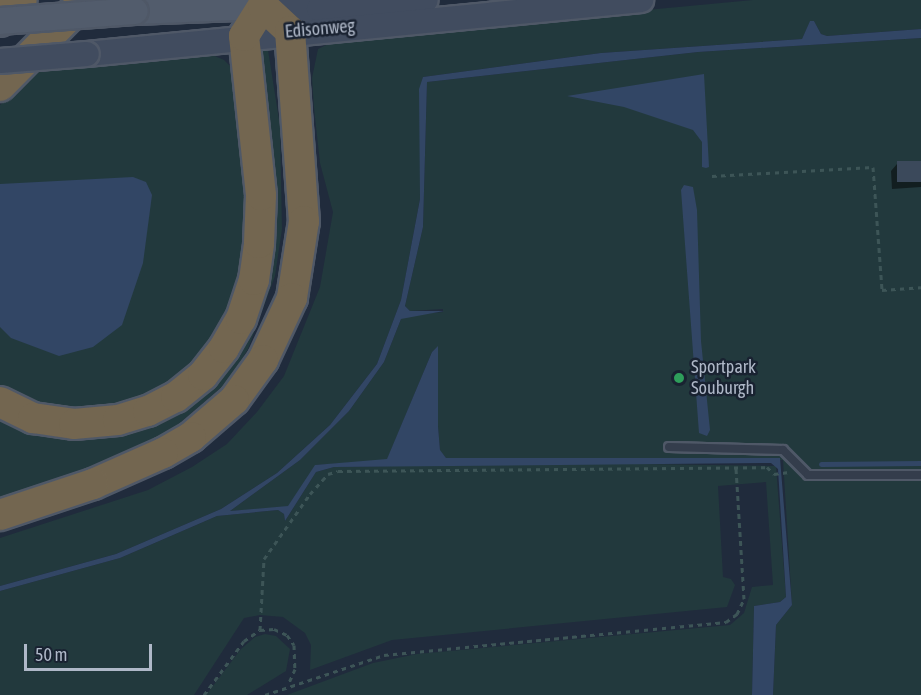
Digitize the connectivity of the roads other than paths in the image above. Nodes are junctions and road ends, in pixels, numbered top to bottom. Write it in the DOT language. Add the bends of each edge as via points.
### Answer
graph roads {
  1 [pos="22,0"];
  2 [pos="85,0"];
  3 [pos="426,0"];
  4 [pos="641,0"];
  5 [pos="263,6"];
  6 [pos="0,21"];
  7 [pos="290,32"];
  8 [pos="49,34"];
  9 [pos="244,36"];
  10 [pos="0,61"];
  11 [pos="0,75"];
  12 [pos="0,86"];
  13 [pos="0,402"];
  14 [pos="669,447"];
  15 [pos="921,475"];
  16 [pos="0,515"];
  1 -- 6 [label="highway"];
  2 -- 8 [label="highway"];
  3 -- 5 [label="street, Edisonweg" via="319,9"];
  4 -- 7 [label="street, Edisonweg"];
  5 -- 6 [label="main road, Edisonweg, bridge"];
  5 -- 7 [label="highway"];
  5 -- 9 [label="highway"];
  7 -- 9 [label="street, Edisonweg"];
  7 -- 16 [label="highway" via="304,221 292,298 263,360 234,400 164,453 93,484"];
  8 -- 11 [label="highway"];
  8 -- 12 [label="highway"];
  9 -- 10 [label="street, Edisonweg, bridge"];
  9 -- 13 [label="highway" via="261,195 259,243 242,319 224,348 203,375 176,397 118,420 74,424 33,418"];
  14 -- 15 [label="lane" via="783,450 808,475"];
}
